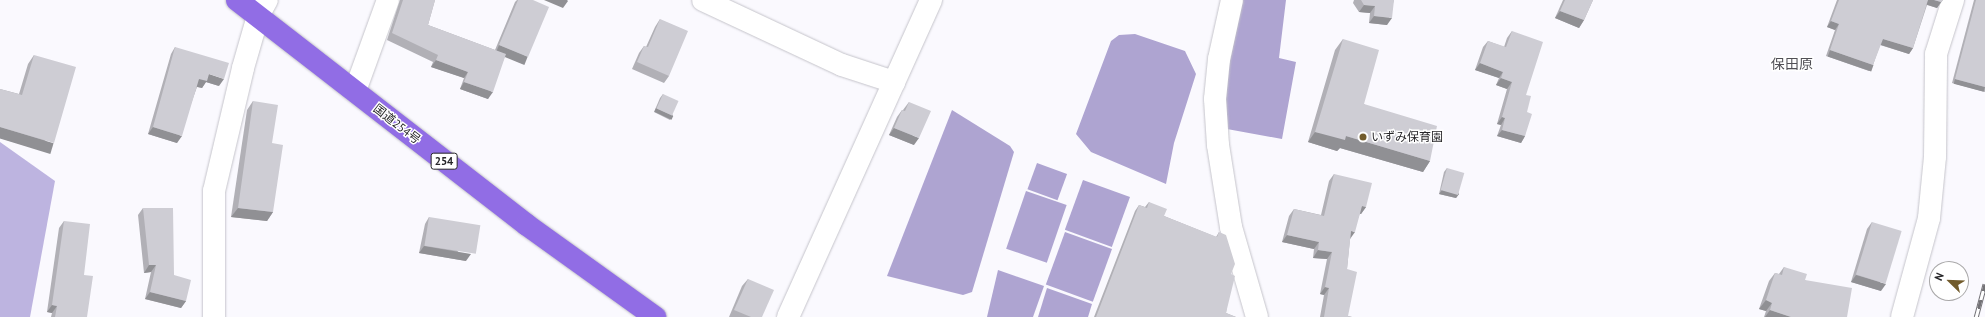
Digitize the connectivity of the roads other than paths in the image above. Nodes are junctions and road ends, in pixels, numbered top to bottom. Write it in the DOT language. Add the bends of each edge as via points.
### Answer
graph roads {
  1 [pos="237,0"];
  2 [pos="388,0"];
  3 [pos="703,0"];
  4 [pos="932,0"];
  5 [pos="1232,0"];
  6 [pos="1953,0"];
  7 [pos="263,8"];
  8 [pos="894,82"];
  9 [pos="356,91"];
  10 [pos="214,317"];
  11 [pos="655,317"];
  12 [pos="788,317"];
  13 [pos="1256,317"];
  14 [pos="1902,317"];
  1 -- 7 [label="highway, 国道254号 / 254"];
  2 -- 9 [label="street"];
  3 -- 8 [label="street" via="842,65"];
  4 -- 8 [label="street"];
  5 -- 13 [label="street" via="1219,59 1216,99 1218,145 1231,227"];
  6 -- 14 [label="street" via="1936,54 1936,157 1929,218"];
  7 -- 9 [label="highway, 国道254号 / 254"];
  7 -- 10 [label="street" via="227,128 214,191"];
  8 -- 12 [label="street"];
  9 -- 11 [label="highway, 国道254号 / 254" via="527,225"];
}
